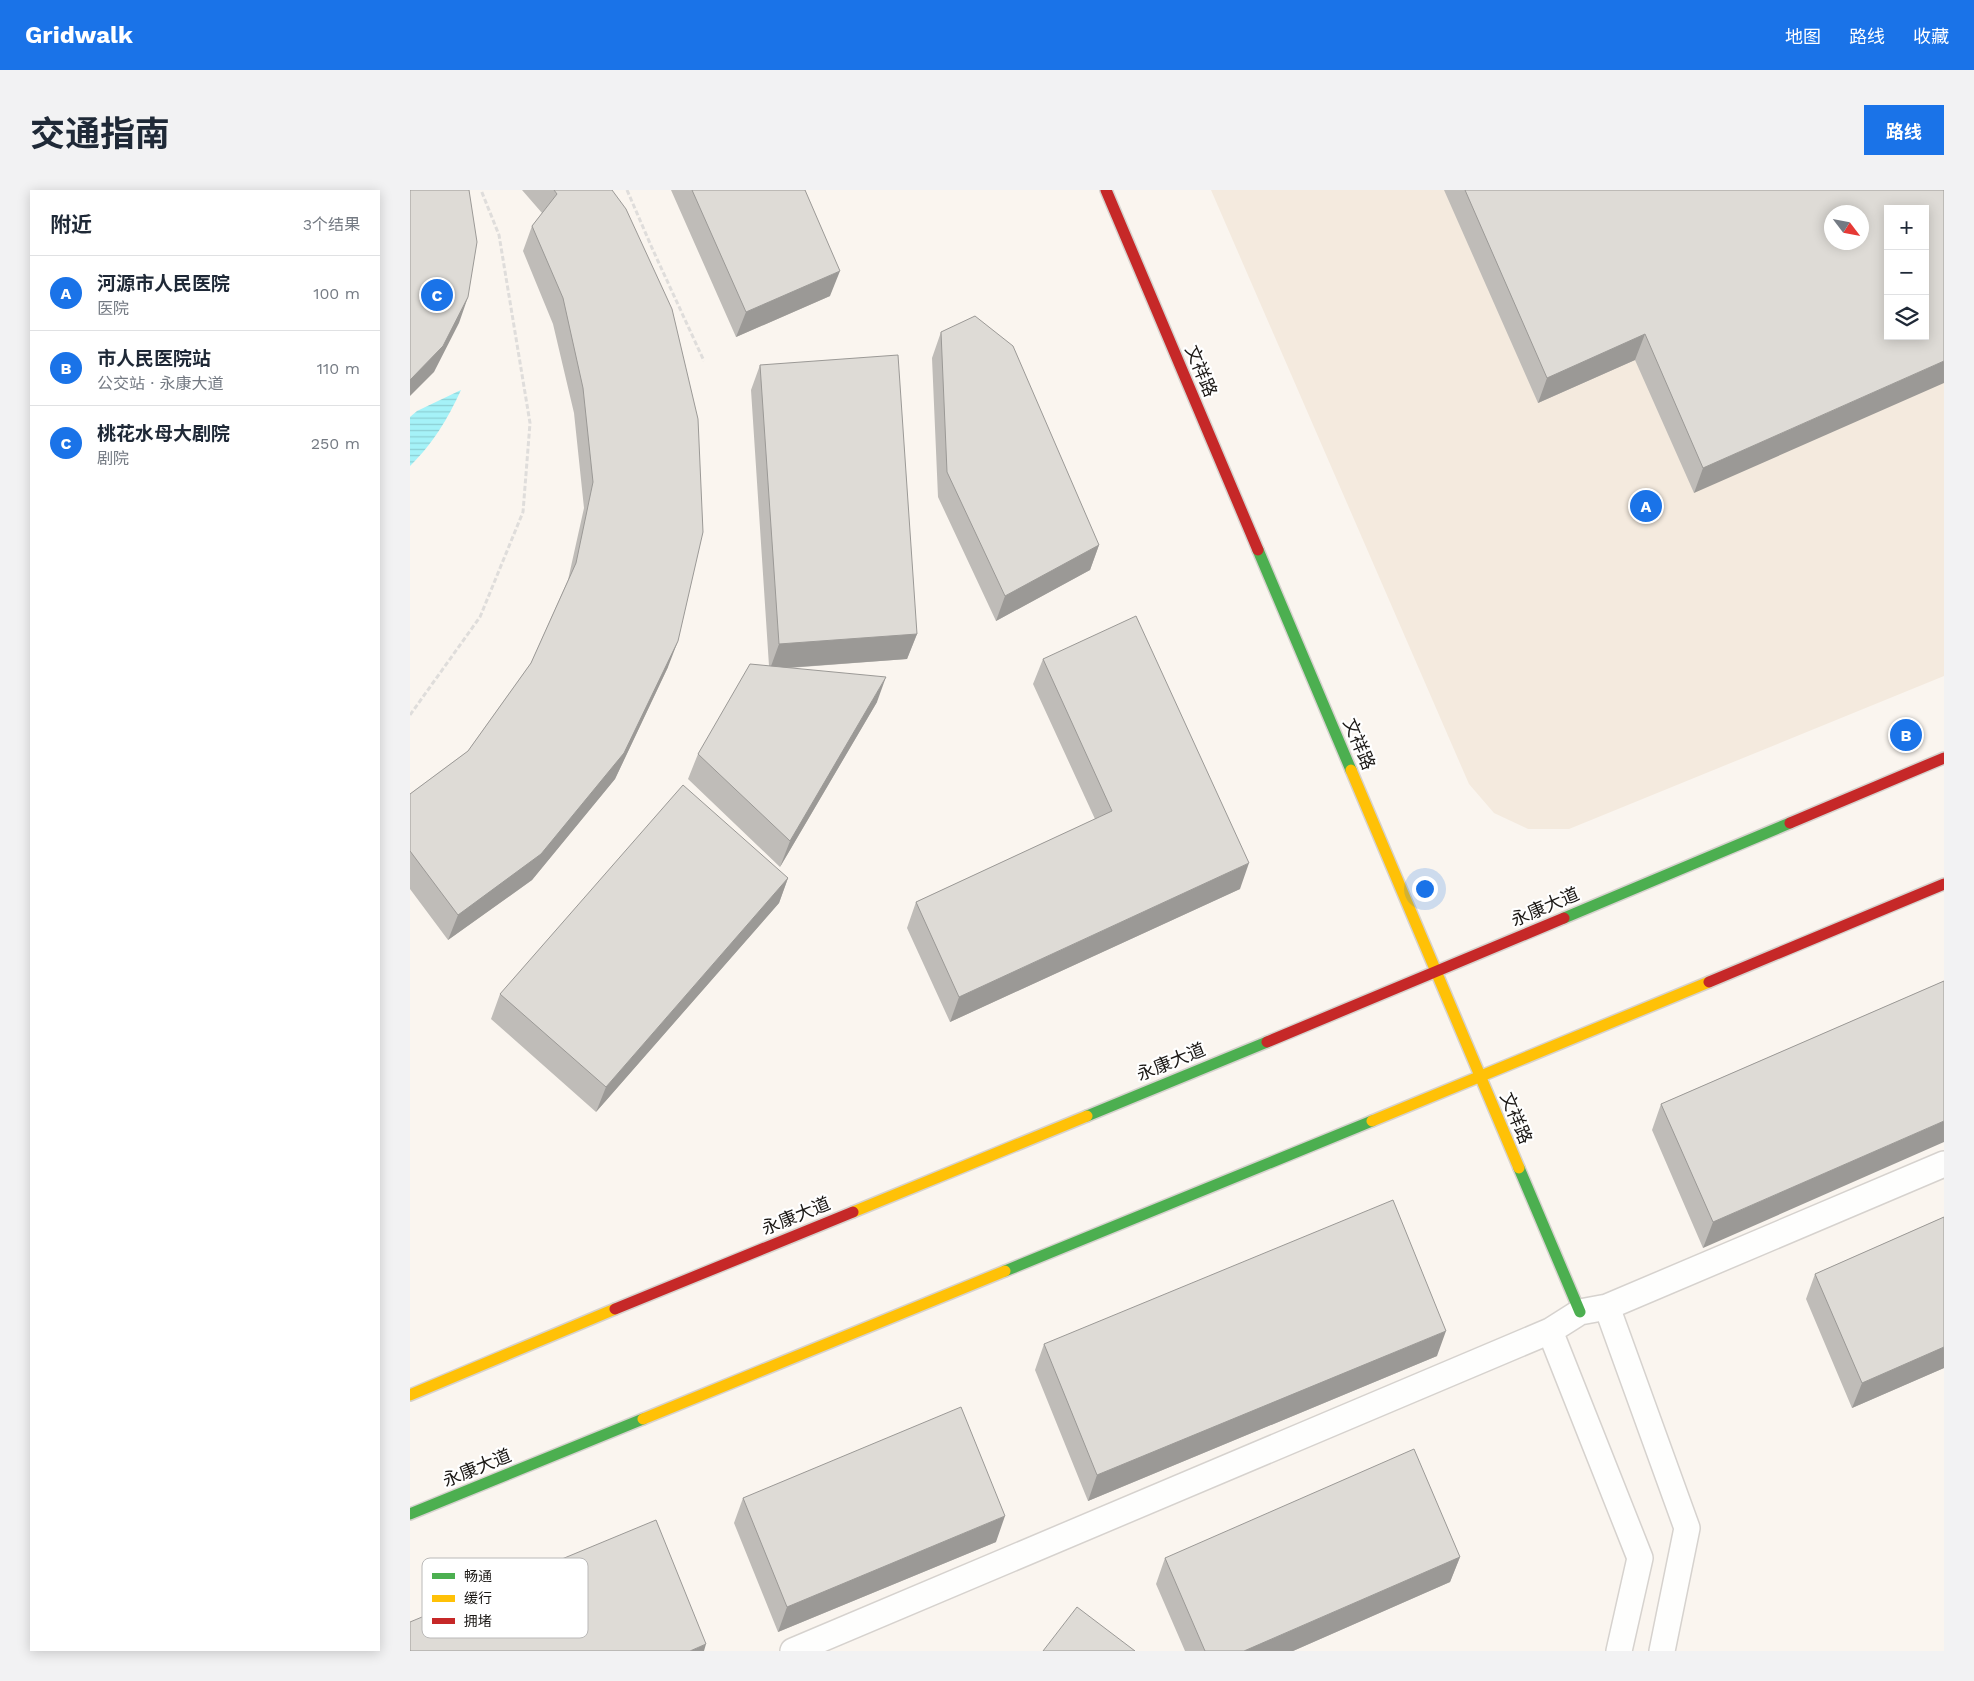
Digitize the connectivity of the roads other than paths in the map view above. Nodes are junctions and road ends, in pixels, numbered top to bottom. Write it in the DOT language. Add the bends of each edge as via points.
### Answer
graph roads {
  1 [pos="1106,190"];
  2 [pos="1944,758"];
  3 [pos="1944,884"];
  4 [pos="1436,972"];
  5 [pos="1480,1077"];
  6 [pos="1944,1164"];
  7 [pos="1608,1307"];
  8 [pos="1580,1312"];
  9 [pos="1550,1331"];
  10 [pos="410,1395"];
  11 [pos="410,1514"];
  12 [pos="793,1651"];
  13 [pos="1619,1651"];
  14 [pos="1662,1651"];
  1 -- 4 [label="main road, 文祥路"];
  2 -- 4 [label="main road, 永康大道"];
  3 -- 5 [label="main road, 永康大道"];
  4 -- 5 [label="main road, 文祥路"];
  4 -- 10 [label="main road, 永康大道"];
  5 -- 8 [label="main road, 文祥路"];
  5 -- 11 [label="main road, 永康大道"];
  6 -- 7 [label="street"];
  7 -- 8 [label="street"];
  7 -- 14 [label="street" via="1688,1528"];
  8 -- 9 [label="street"];
  9 -- 12 [label="street"];
  9 -- 13 [label="street" via="1640,1558"];
}
